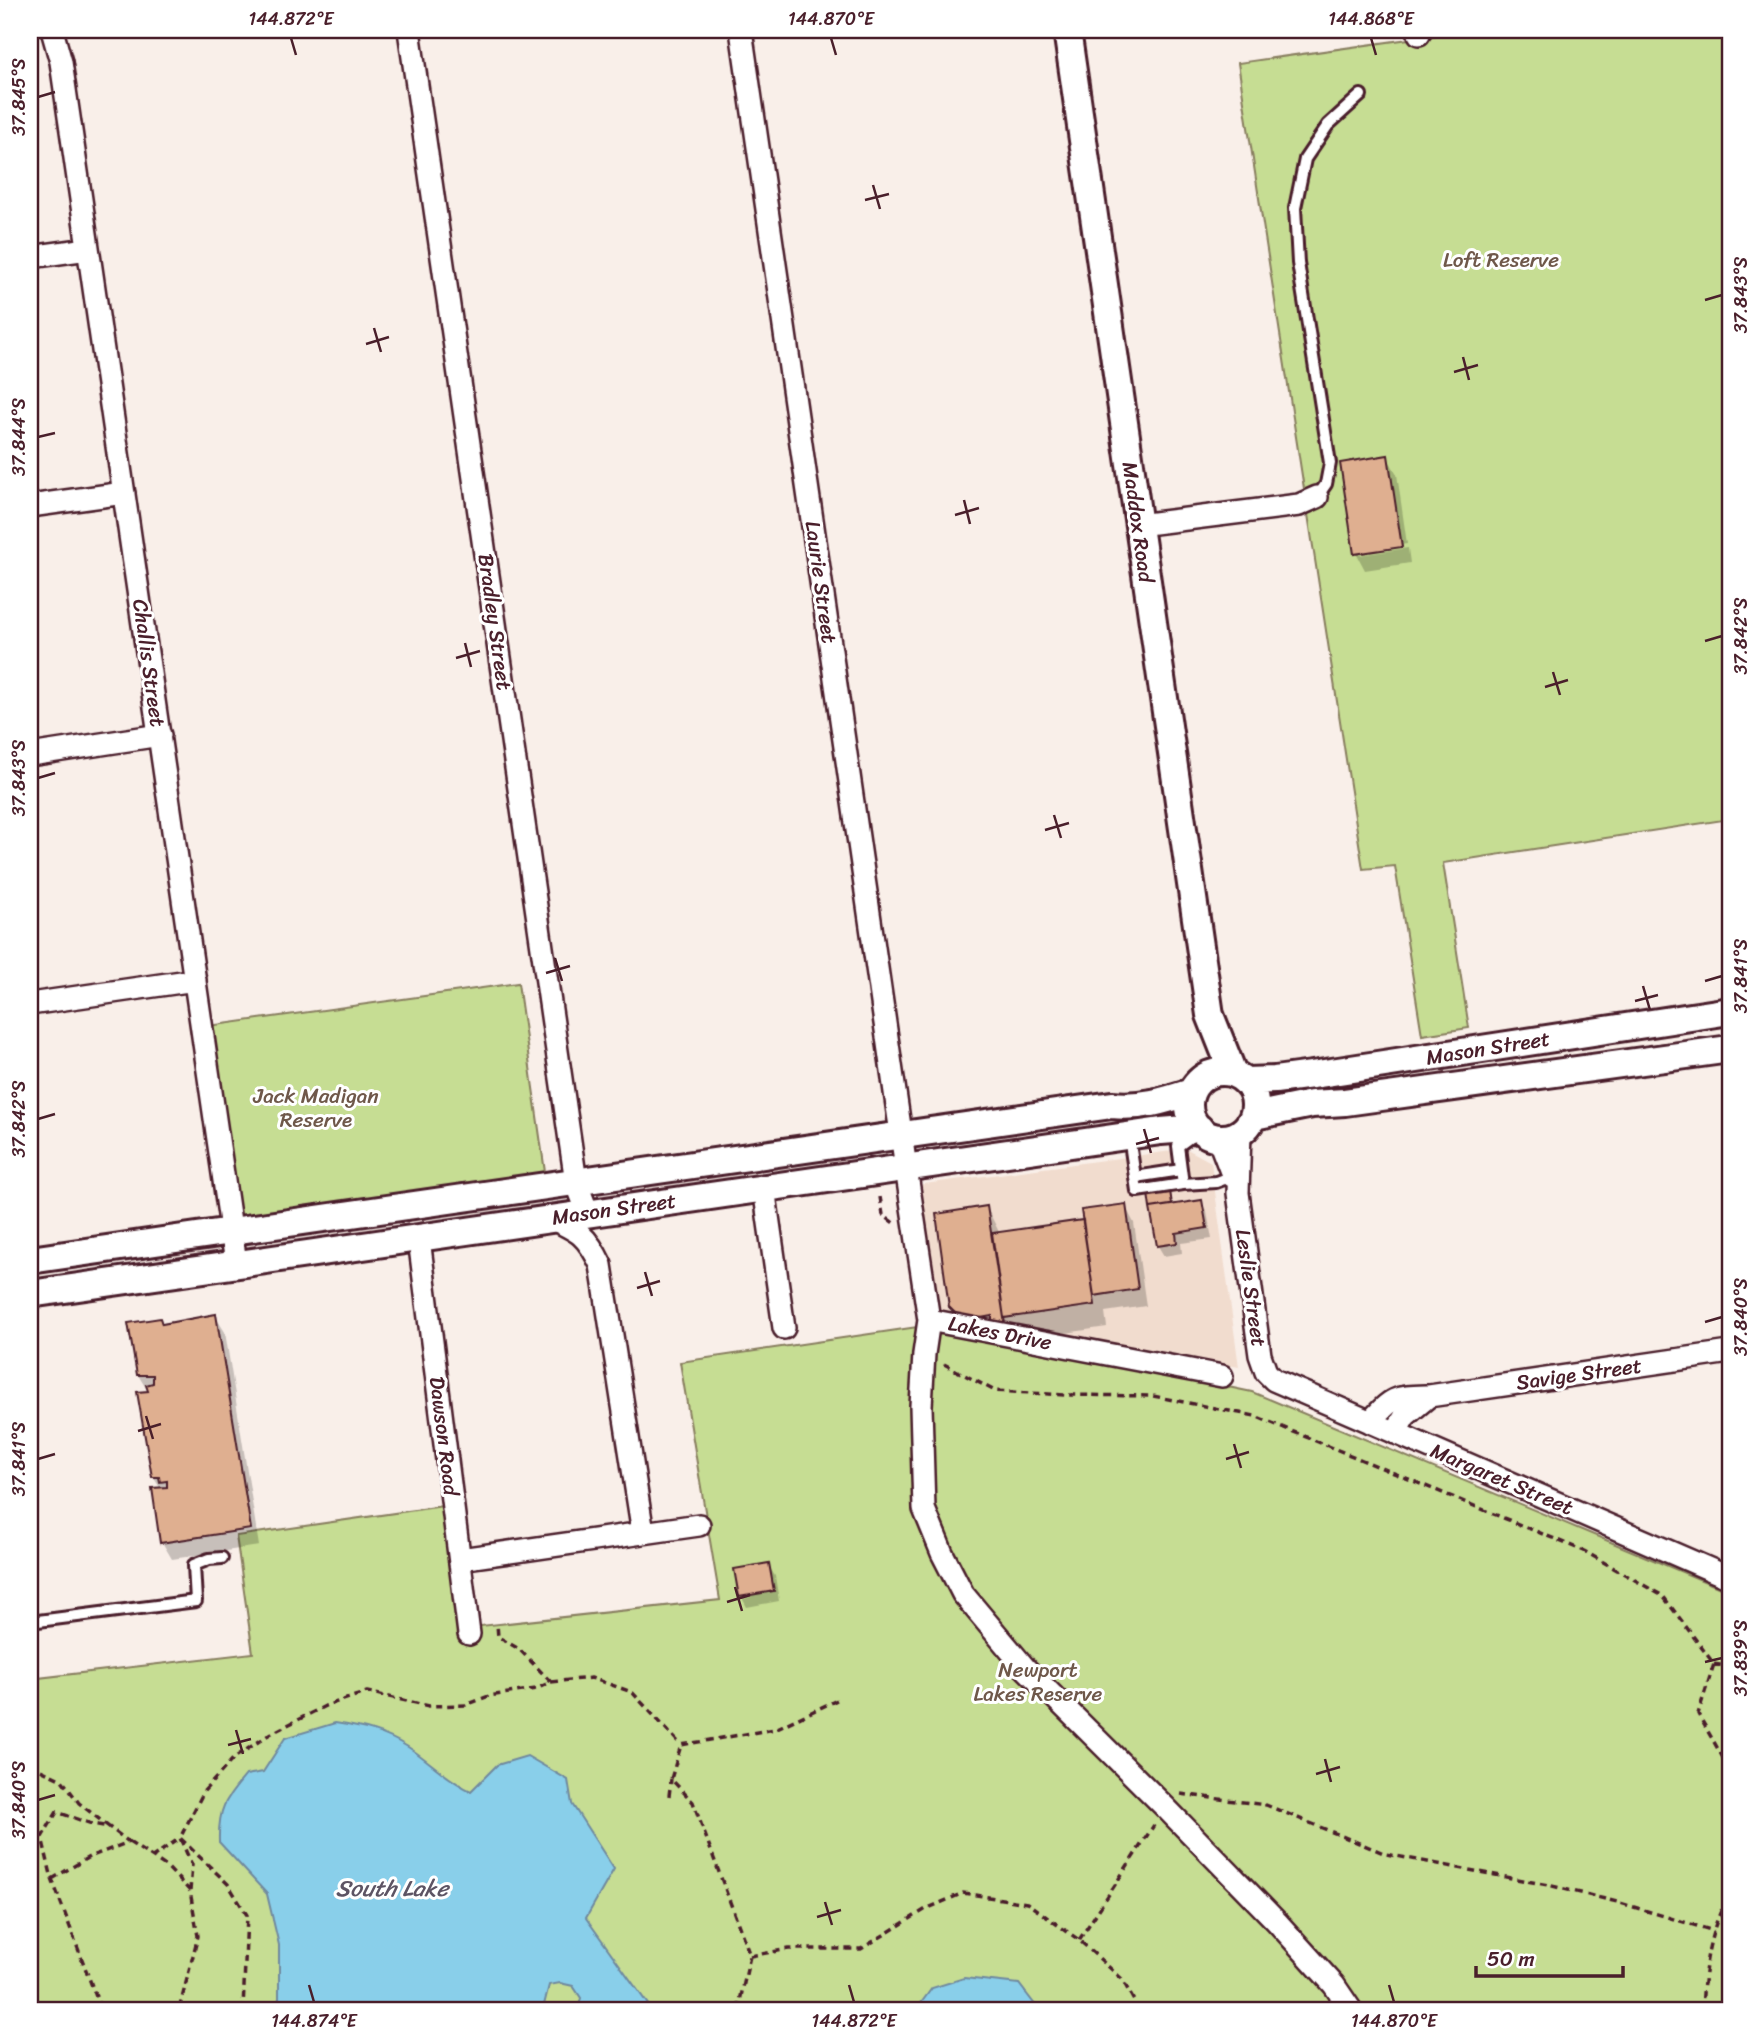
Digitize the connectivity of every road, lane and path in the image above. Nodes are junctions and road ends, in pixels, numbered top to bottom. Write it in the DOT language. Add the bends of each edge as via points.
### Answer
graph roads {
  1 [pos="52,30"];
  2 [pos="63,30"];
  3 [pos="409,30"];
  4 [pos="741,30"];
  5 [pos="1067,30"];
  6 [pos="61,62"];
  7 [pos="1361,95"];
  8 [pos="88,249"];
  9 [pos="30,257"];
  10 [pos="124,493"];
  11 [pos="1317,497"];
  12 [pos="30,506"];
  13 [pos="1138,525"];
  14 [pos="160,735"];
  15 [pos="30,755"];
  16 [pos="195,980"];
  17 [pos="30,1004"];
  18 [pos="1730,1011"];
  19 [pos="1210,1015"];
  20 [pos="1730,1049"];
  21 [pos="1239,1077"];
  22 [pos="1198,1085"];
  23 [pos="1222,1129"];
  24 [pos="902,1134"];
  25 [pos="1129,1136"];
  26 [pos="905,1168"];
  27 [pos="1181,1170"];
  28 [pos="1135,1177"];
  29 [pos="1236,1181"];
  30 [pos="576,1182"];
  31 [pos="1183,1184"];
  32 [pos="764,1188"];
  33 [pos="588,1213"];
  34 [pos="550,1218"];
  35 [pos="232,1231"];
  36 [pos="419,1239"];
  37 [pos="30,1260"];
  38 [pos="236,1264"];
  39 [pos="30,1294"];
  40 [pos="929,1320"];
  41 [pos="784,1328"];
  42 [pos="1730,1352"];
  43 [pos="923,1354"];
  44 [pos="1222,1376"];
  45 [pos="1274,1380"];
  46 [pos="1429,1396"];
  47 [pos="1370,1422"];
  48 [pos="1395,1433"];
  49 [pos="699,1525"];
  50 [pos="643,1533"];
  51 [pos="222,1558"];
  52 [pos="460,1559"];
  53 [pos="1730,1578"];
  54 [pos="30,1622"];
  55 [pos="497,1624"];
  56 [pos="470,1634"];
  57 [pos="1714,1664"];
  58 [pos="1730,1667"];
  59 [pos="551,1682"];
  60 [pos="837,1700"];
  61 [pos="681,1745"];
  62 [pos="30,1765"];
  63 [pos="1730,1769"];
  64 [pos="671,1779"];
  65 [pos="1147,1790"];
  66 [pos="669,1796"];
  67 [pos="1166,1807"];
  68 [pos="109,1827"];
  69 [pos="180,1838"];
  70 [pos="129,1842"];
  71 [pos="151,1858"];
  72 [pos="52,1879"];
  73 [pos="190,1891"];
  74 [pos="1730,1895"];
  75 [pos="1714,1931"];
  76 [pos="1079,1940"];
  77 [pos="750,1956"];
  78 [pos="101,2010"];
  79 [pos="179,2010"];
  80 [pos="243,2010"];
  81 [pos="738,2010"];
  82 [pos="1139,2010"];
  83 [pos="1351,2010"];
  84 [pos="1702,2010"];
  1 -- 6 [label="street, Challis Street"];
  2 -- 6 [label="street, Challis Street"];
  3 -- 30 [label="street, Bradley Street"];
  4 -- 24 [label="street, Laurie Street"];
  5 -- 13 [label="street, Maddox Road"];
  6 -- 8 [label="street, Challis Street"];
  7 -- 11 [label="lane" via="1328,125 1305,159 1294,208 1298,263 1330,463 1326,484"];
  8 -- 9 [label="street"];
  8 -- 10 [label="street, Challis Street"];
  10 -- 12 [label="street"];
  10 -- 14 [label="street, Challis Street"];
  11 -- 13 [label="street" via="1299,505"];
  13 -- 19 [label="street, Maddox Road"];
  14 -- 15 [label="street"];
  14 -- 16 [label="street, Challis Street"];
  16 -- 17 [label="street"];
  16 -- 35 [label="street, Challis Street"];
  18 -- 21 [label="street, Mason Street" via="1275,1080"];
  19 -- 21 [label="street, Maddox Road"];
  19 -- 22 [label="street, Maddox Road"];
  20 -- 23 [label="street, Mason Street" via="1286,1108"];
  21 -- 22 [label="street" via="1223,1072"];
  21 -- 23 [label="street" via="1255,1097"];
  22 -- 23 [label="street" via="1190,1111"];
  22 -- 24 [label="street, Mason Street" via="1155,1104 1112,1105"];
  23 -- 25 [label="street, Mason Street"];
  23 -- 27 [label="lane" via="1178,1146"];
  23 -- 29 [label="street, Leslie Street"];
  24 -- 26 [label="street, Laurie Street"];
  24 -- 30 [label="street, Mason Street"];
  25 -- 26 [label="street, Mason Street"];
  25 -- 28 [label="lane"];
  26 -- 32 [label="street, Mason Street"];
  26 -- 40 [label="street, Lakes Drive"];
  27 -- 28 [label="lane"];
  27 -- 31 [label="lane"];
  28 -- 31 [label="lane" via="1138,1191"];
  29 -- 31 [label="lane"];
  29 -- 45 [label="street, Leslie Street" via="1261,1355 1266,1373"];
  30 -- 33 [label="street, Bradley Street"];
  30 -- 35 [label="street, Mason Street"];
  32 -- 33 [label="street, Mason Street"];
  32 -- 41 [label="street"];
  33 -- 34 [label="street, Mason Street"];
  34 -- 36 [label="street, Mason Street"];
  34 -- 50 [label="street" via="576,1230 592,1246 601,1265"];
  35 -- 37 [label="street, Mason Street"];
  35 -- 38 [label="street, Challis Street"];
  36 -- 38 [label="street, Mason Street"];
  36 -- 52 [label="street, Dawson Road"];
  38 -- 39 [label="street, Mason Street"];
  40 -- 43 [label="street"];
  40 -- 44 [label="street, Lakes Drive"];
  42 -- 46 [label="street, Savige Street"];
  43 -- 57 [label="path" via="995,1391 1153,1396 1255,1416 1584,1551 1663,1596"];
  43 -- 65 [label="street" via="924,1508 963,1594 1025,1668"];
  45 -- 47 [label="street, Margaret Street"];
  46 -- 47 [label="street, Savige Street" via="1399,1396"];
  46 -- 48 [label="street" via="1405,1416"];
  47 -- 48 [label="street, Margaret Street"];
  48 -- 53 [label="street, Margaret Street"];
  49 -- 50 [label="street"];
  50 -- 52 [label="street"];
  51 -- 54 [label="lane" via="194,1565 196,1601"];
  52 -- 56 [label="street, Dawson Road"];
  55 -- 59 [label="path" via="498,1637 519,1649"];
  57 -- 58 [label="path"];
  57 -- 63 [label="path" via="1698,1714"];
  59 -- 61 [label="path" via="591,1678 632,1692"];
  59 -- 69 [label="path" via="466,1705 429,1706 366,1692 324,1706 234,1758 204,1791"];
  60 -- 61 [label="path" via="775,1729"];
  61 -- 64 [label="path"];
  62 -- 68 [label="path" via="62,1780 79,1803"];
  64 -- 66 [label="path"];
  64 -- 77 [label="path" via="693,1802"];
  65 -- 67 [label="street"];
  65 -- 75 [label="path" via="1266,1805 1386,1854 1548,1885"];
  67 -- 76 [label="path"];
  67 -- 83 [label="street" via="1278,1922"];
  68 -- 70 [label="path"];
  68 -- 72 [label="path" via="57,1812 42,1838"];
  69 -- 71 [label="path"];
  69 -- 73 [label="path" via="192,1865"];
  69 -- 80 [label="path" via="228,1884 247,1915"];
  70 -- 71 [label="path"];
  70 -- 72 [label="path" via="89,1857"];
  71 -- 73 [label="path"];
  72 -- 78 [label="path"];
  73 -- 79 [label="path" via="198,1936"];
  74 -- 75 [label="path"];
  75 -- 84 [label="path"];
  76 -- 77 [label="path" via="1027,1903 963,1893 926,1909 861,1949 789,1950"];
  76 -- 82 [label="path" via="1122,1979"];
  77 -- 81 [label="path"];
}
